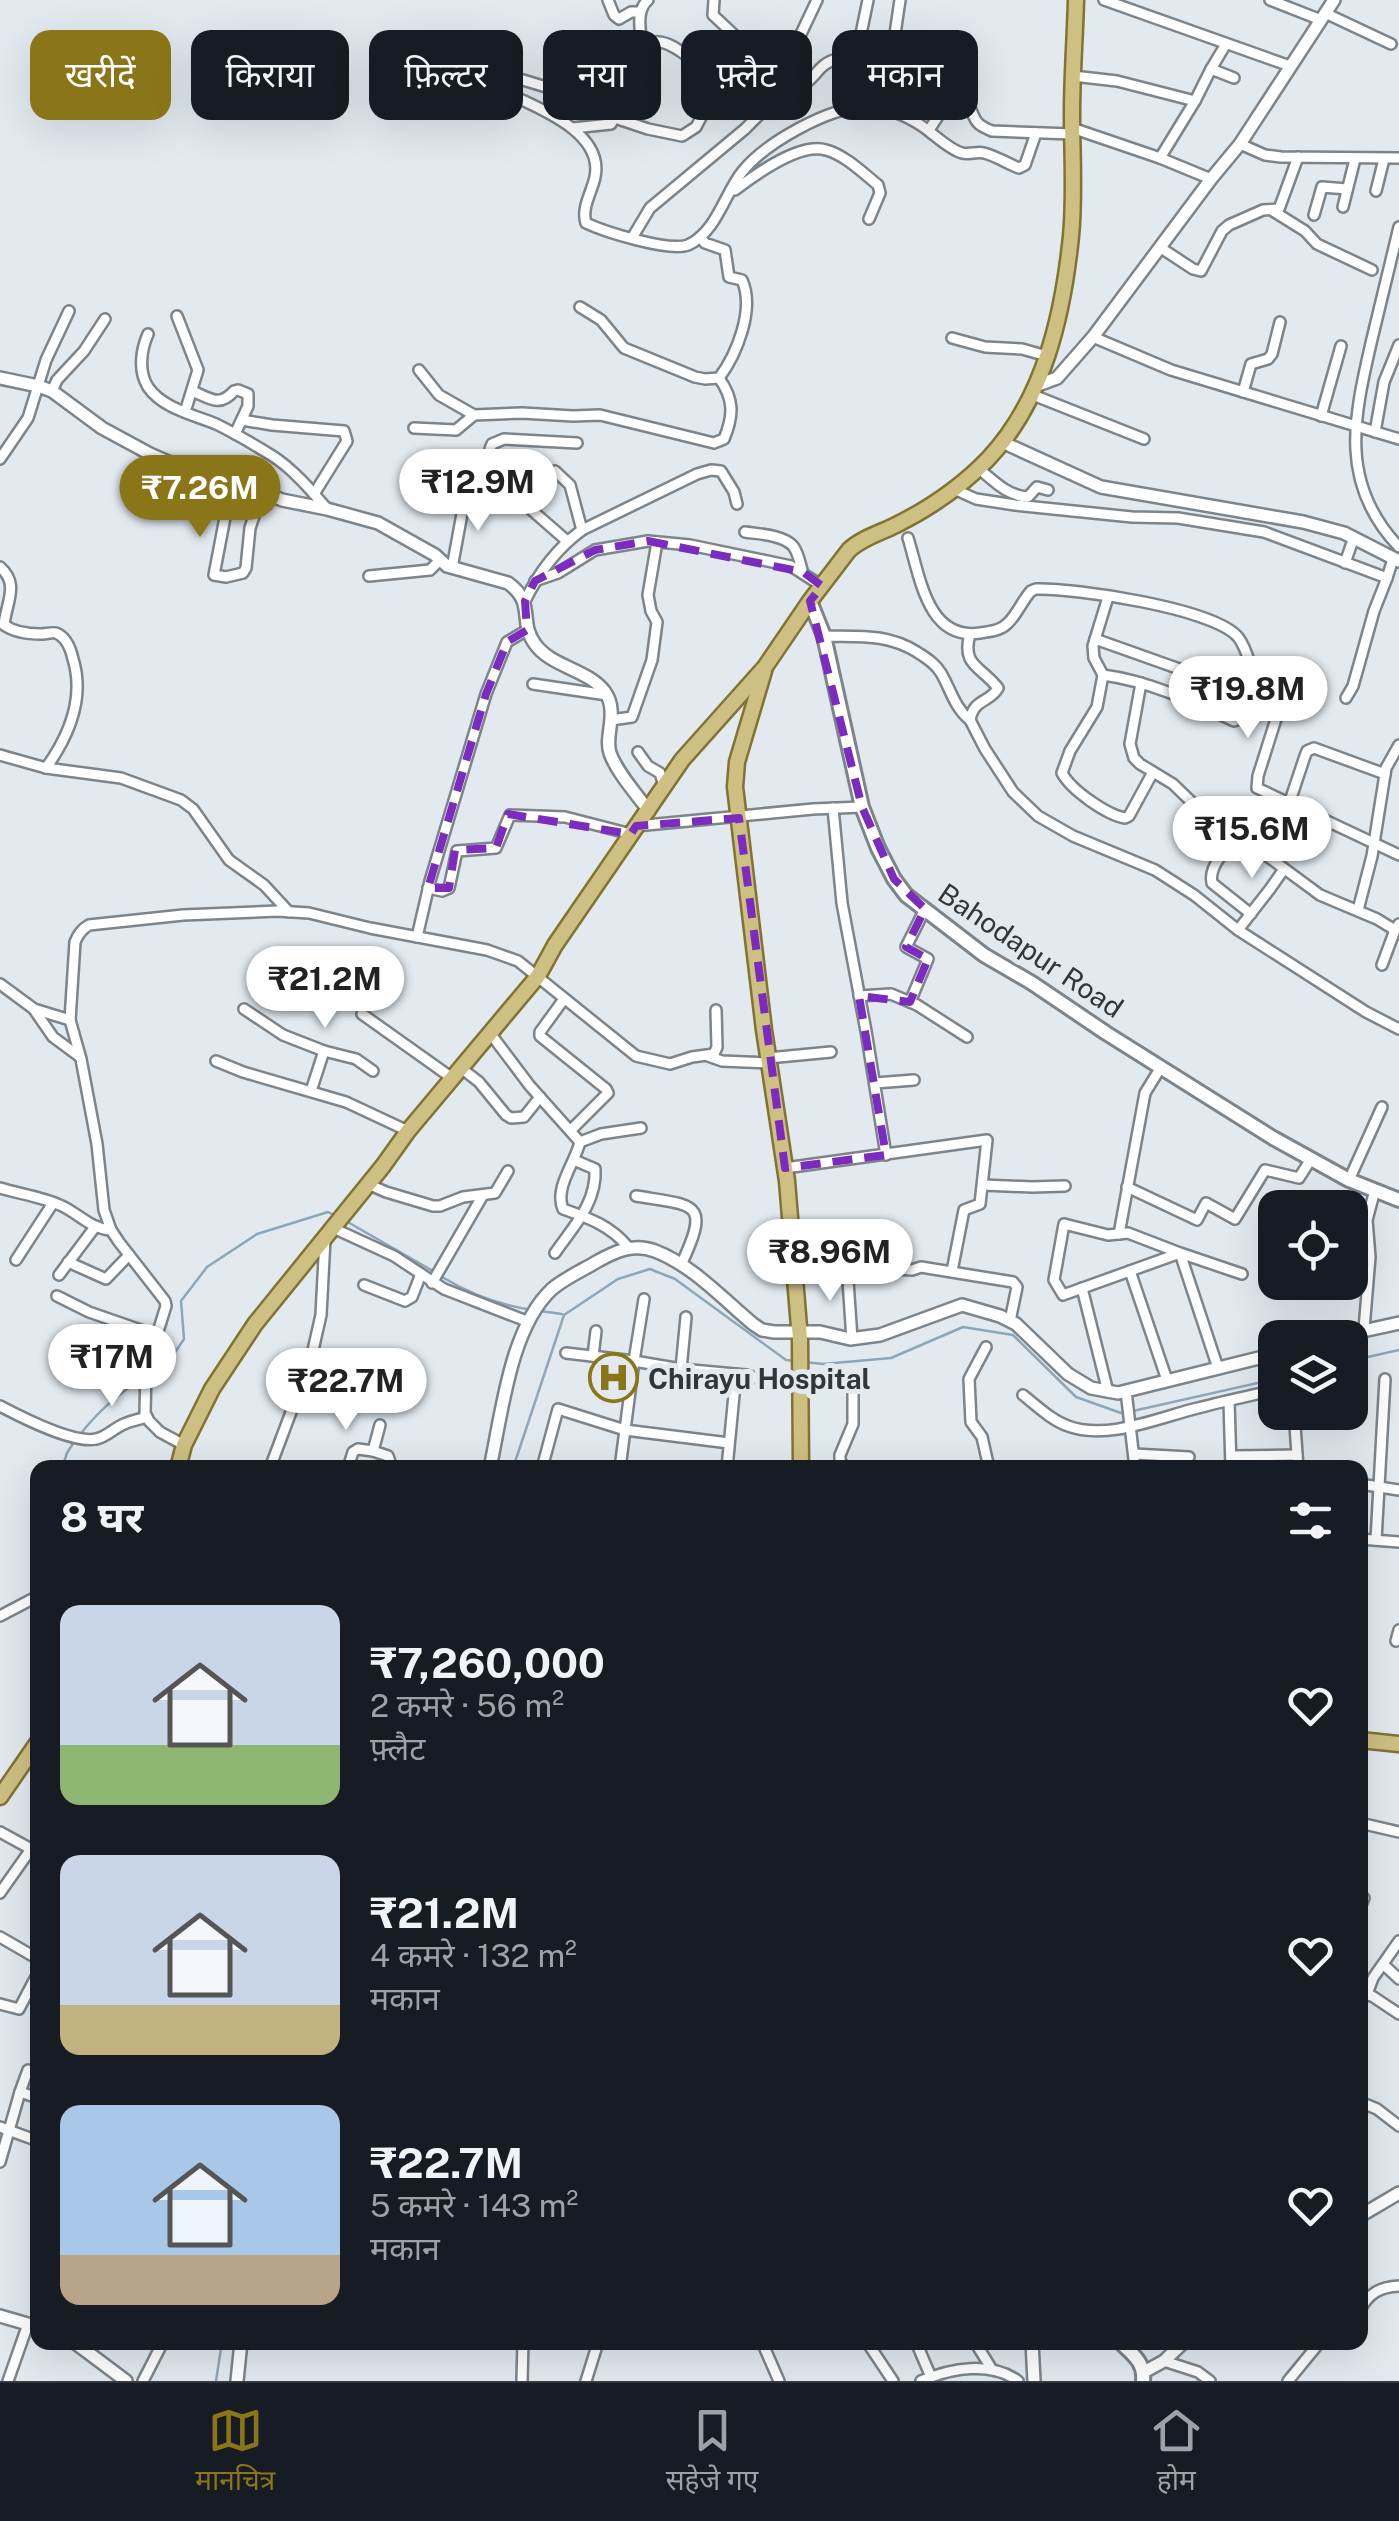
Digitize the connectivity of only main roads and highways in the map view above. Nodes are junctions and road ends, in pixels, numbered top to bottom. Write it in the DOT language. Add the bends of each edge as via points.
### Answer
graph roads {
  1 [pos="1076,0"];
  2 [pos="810,601"];
  3 [pos="766,667"];
  4 [pos="1399,1200"];
  5 [pos="180,1460"];
  6 [pos="801,1460"];
  7 [pos="1368,1741"];
  8 [pos="1399,1744"];
  9 [pos="30,1752"];
  10 [pos="3,1787"];
  11 [pos="1128,2350"];
  12 [pos="1144,2377"];
  1 -- 2 [label="main road" via="1072,234 1057,322 1035,390 1018,422 978,468 899,524 855,545"];
  2 -- 3 [label="main road"];
  2 -- 4 [label="main road, Bahodapur Road" via="824,636 862,807 906,894 984,955 1273,1138"];
  3 -- 5 [label="main road" via="682,760 538,976 255,1324 212,1389"];
  3 -- 6 [label="main road" via="735,787 785,1168"];
  7 -- 8 [label="main road"];
  9 -- 10 [label="main road"];
  11 -- 12 [label="main road"];
}
